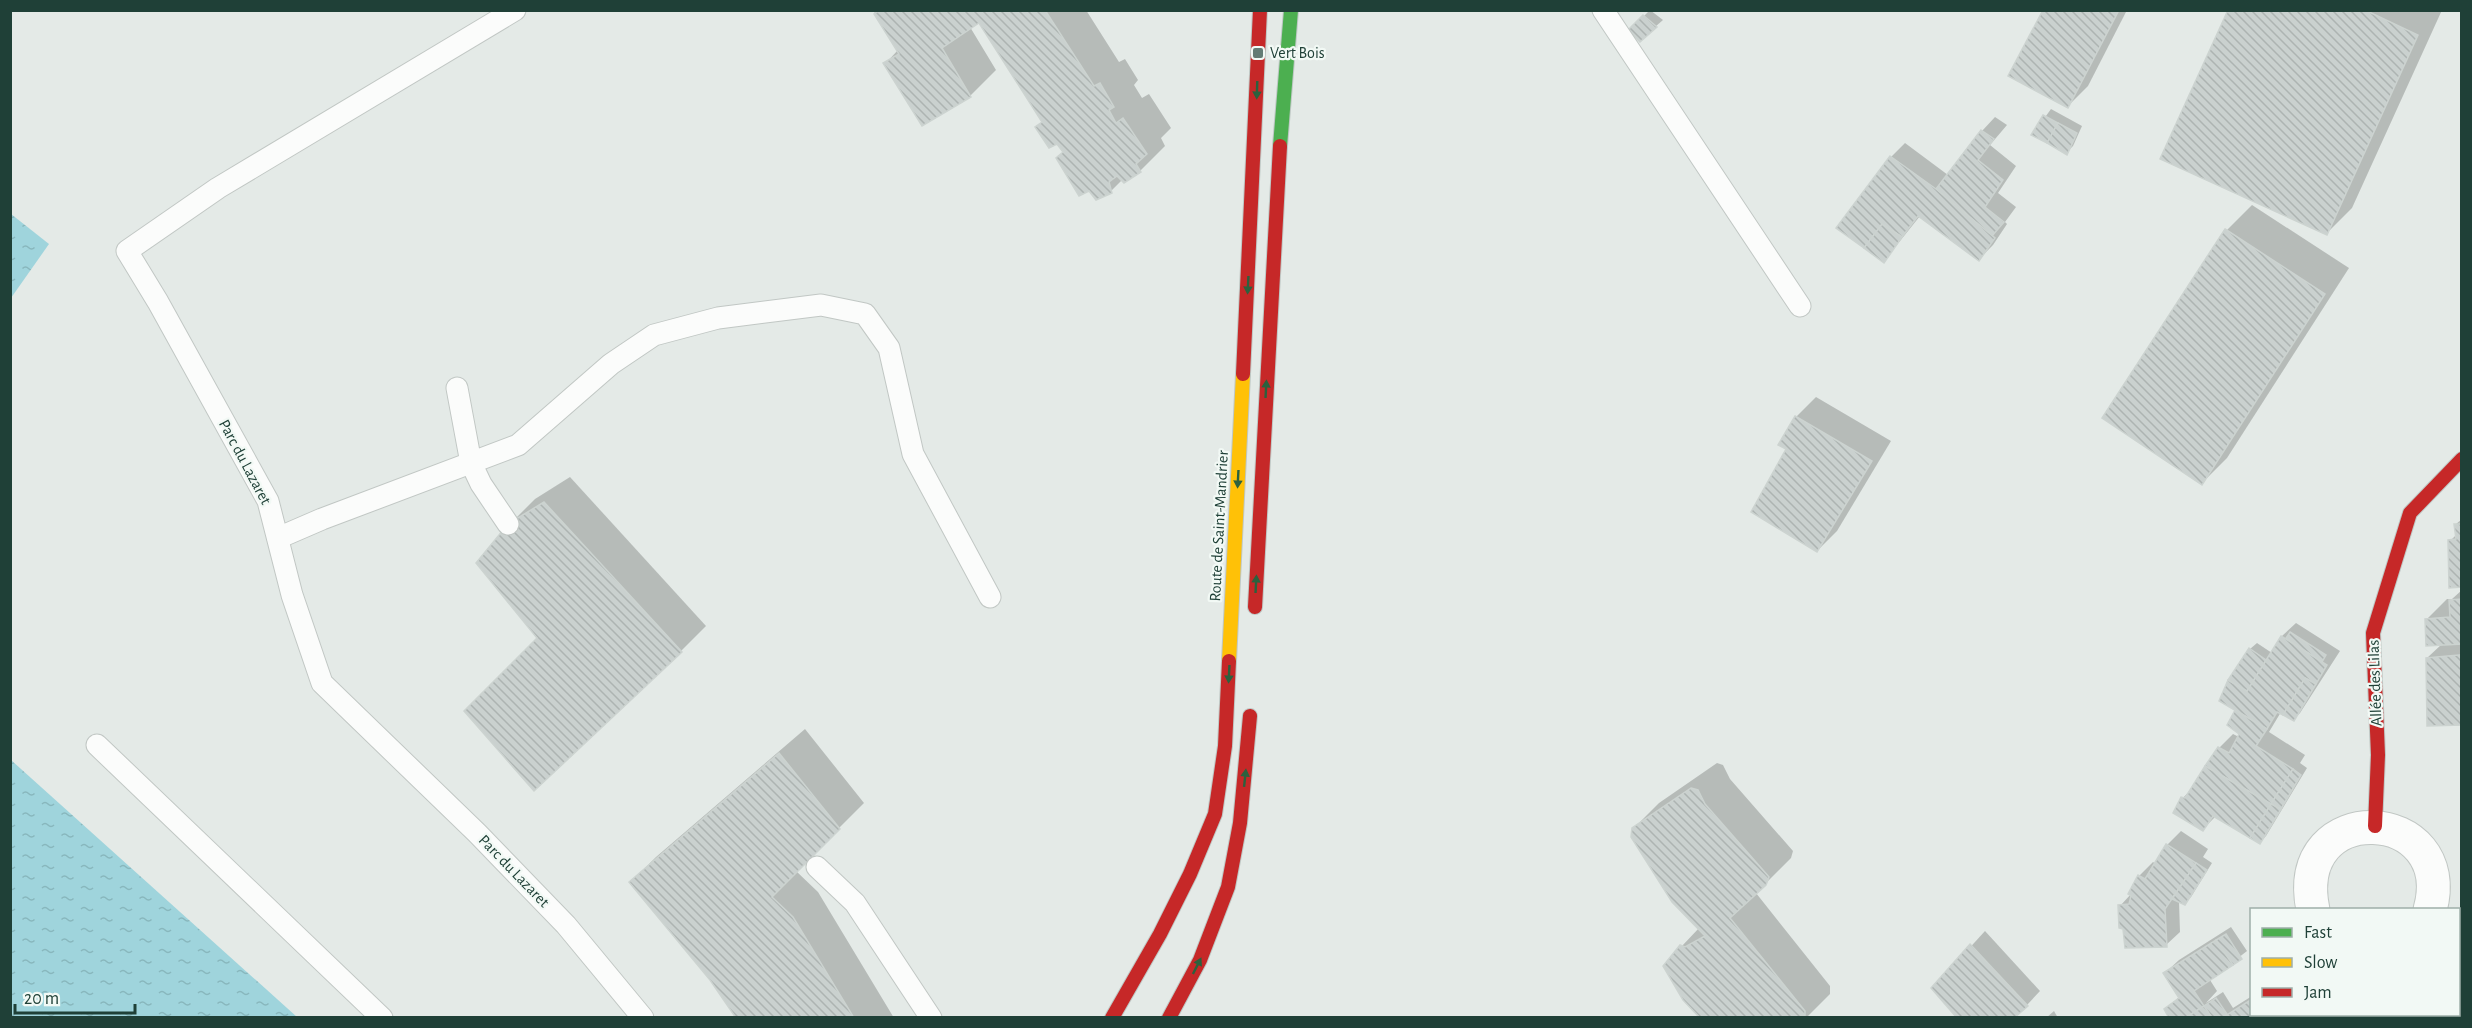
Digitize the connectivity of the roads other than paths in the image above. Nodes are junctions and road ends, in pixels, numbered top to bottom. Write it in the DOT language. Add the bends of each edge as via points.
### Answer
graph roads {
  1 [pos="515,10"];
  2 [pos="1260,10"];
  3 [pos="1291,10"];
  4 [pos="1603,10"];
  5 [pos="1800,306"];
  6 [pos="458,388"];
  7 [pos="2462,459"];
  8 [pos="471,463"];
  9 [pos="508,524"];
  10 [pos="278,538"];
  11 [pos="990,597"];
  12 [pos="1254,626"];
  13 [pos="1251,697"];
  14 [pos="97,745"];
  15 [pos="2375,826"];
  16 [pos="817,867"];
  17 [pos="2313,908"];
  18 [pos="2430,908"];
  19 [pos="382,1017"];
  20 [pos="643,1017"];
  21 [pos="931,1017"];
  22 [pos="1112,1017"];
  23 [pos="1169,1017"];
  1 -- 10 [label="lane, Parc du Lazaret" via="218,188 127,251 268,501"];
  2 -- 22 [label="main road, Route de Saint-Mandrier, one-way" via="1224,757 1215,814 1190,874"];
  12 -- 3 [label="main road, one-way" via="1277,179"];
  4 -- 5 [label="lane"];
  6 -- 8 [label="lane"];
  7 -- 15 [label="main road, Allée des Lilas" via="2410,513 2373,633 2378,755"];
  8 -- 9 [label="lane"];
  8 -- 10 [label="lane"];
  8 -- 11 [label="lane" via="518,445 611,364 654,335 718,318 821,305 865,315 889,348 913,454"];
  10 -- 20 [label="lane, Parc du Lazaret" via="292,595 322,683 566,925"];
  23 -- 13 [label="main road, one-way" via="1200,960 1228,887 1240,823"];
  14 -- 19 [label="lane"];
  15 -- 17 [label="street" via="2355,828 2336,837 2321,852 2312,871 2309,892"];
  15 -- 18 [label="street" via="2395,830 2413,841 2426,857 2433,876"];
  16 -- 21 [label="lane" via="855,903"];
}
